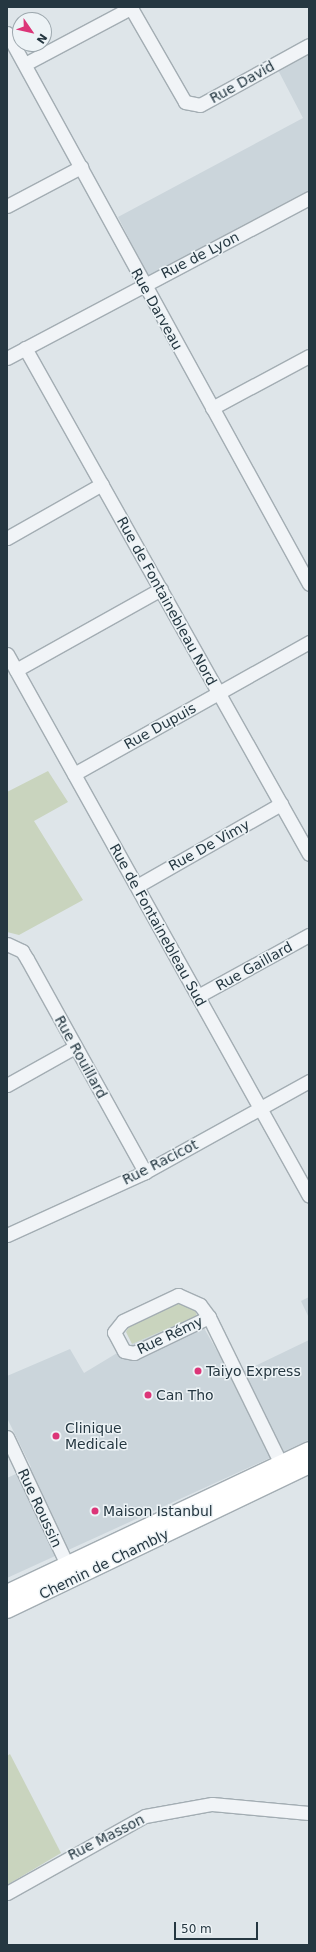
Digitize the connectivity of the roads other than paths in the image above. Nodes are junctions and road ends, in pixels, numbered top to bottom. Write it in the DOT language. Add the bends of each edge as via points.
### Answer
graph roads {
  1 [pos="131,7"];
  2 [pos="7,32"];
  3 [pos="309,45"];
  4 [pos="25,64"];
  5 [pos="81,167"];
  6 [pos="309,198"];
  7 [pos="7,206"];
  8 [pos="143,284"];
  9 [pos="25,348"];
  10 [pos="309,356"];
  11 [pos="7,358"];
  12 [pos="212,408"];
  13 [pos="102,484"];
  14 [pos="7,538"];
  15 [pos="309,584"];
  16 [pos="161,589"];
  17 [pos="309,642"];
  18 [pos="7,654"];
  19 [pos="16,670"];
  20 [pos="219,693"];
  21 [pos="74,774"];
  22 [pos="281,804"];
  23 [pos="309,854"];
  24 [pos="137,886"];
  25 [pos="309,935"];
  26 [pos="11,945"];
  27 [pos="198,996"];
  28 [pos="75,1048"];
  29 [pos="309,1081"];
  30 [pos="7,1085"];
  31 [pos="261,1108"];
  32 [pos="145,1172"];
  33 [pos="309,1196"];
  34 [pos="7,1235"];
  35 [pos="209,1317"];
  36 [pos="7,1437"];
  37 [pos="309,1450"];
  38 [pos="309,1465"];
  39 [pos="284,1470"];
  40 [pos="66,1564"];
  41 [pos="74,1578"];
  42 [pos="7,1593"];
  43 [pos="7,1610"];
  44 [pos="309,1813"];
  45 [pos="7,1893"];
  1 -- 3 [label="street, Rue David" via="185,102 200,105"];
  1 -- 4 [label="street"];
  2 -- 4 [label="street, Rue Darveau"];
  4 -- 5 [label="street, Rue Darveau"];
  5 -- 7 [label="street"];
  5 -- 8 [label="street, Rue Darveau"];
  6 -- 8 [label="street, Rue de Lyon"];
  8 -- 9 [label="street, Rue de Lyon"];
  8 -- 12 [label="street, Rue Darveau"];
  9 -- 11 [label="street, Rue de Lyon"];
  9 -- 13 [label="street, Rue de Fontainebleau Nord"];
  10 -- 12 [label="street"];
  12 -- 15 [label="street, Rue Darveau"];
  13 -- 14 [label="street"];
  13 -- 16 [label="street, Rue de Fontainebleau Nord"];
  16 -- 19 [label="street"];
  16 -- 20 [label="street, Rue de Fontainebleau Nord"];
  17 -- 20 [label="street, Rue Dupuis"];
  18 -- 19 [label="street, Rue de Fontainebleau Sud"];
  19 -- 21 [label="street, Rue de Fontainebleau Sud"];
  20 -- 21 [label="street, Rue Dupuis"];
  20 -- 22 [label="street, Rue de Fontainebleau Nord"];
  21 -- 24 [label="street, Rue de Fontainebleau Sud"];
  22 -- 23 [label="street, Rue de Fontainebleau Nord"];
  22 -- 24 [label="street, Rue De Vimy"];
  24 -- 27 [label="street, Rue de Fontainebleau Sud"];
  25 -- 27 [label="street, Rue Gaillard"];
  26 -- 28 [label="street, Rue Rouillard" via="27,959"];
  27 -- 31 [label="street, Rue de Fontainebleau Sud"];
  28 -- 30 [label="street"];
  28 -- 32 [label="street, Rue Rouillard"];
  29 -- 31 [label="street, Rue Racicot"];
  31 -- 32 [label="street, Rue Racicot"];
  31 -- 33 [label="street, Rue de Fontainebleau Sud"];
  32 -- 34 [label="street, Rue Racicot"];
  35 -- 35 [label="street, Rue Rémy" via="190,1298 178,1295 123,1322 114,1332 124,1351 134,1353"];
  35 -- 39 [label="street, Rue Rémy"];
  36 -- 40 [label="street, Rue Roussin"];
  37 -- 39 [label="main road, Chemin de Chambly"];
  38 -- 39 [label="main road, Chemin de Chambly"];
  39 -- 40 [label="main road, Chemin de Chambly"];
  39 -- 41 [label="main road, Chemin de Chambly"];
  40 -- 41 [label="street, Rue Roussin"];
  40 -- 42 [label="main road, Chemin de Chambly"];
  41 -- 43 [label="main road, Chemin de Chambly"];
  44 -- 45 [label="street, Rue Masson" via="212,1804 145,1816"];
}
